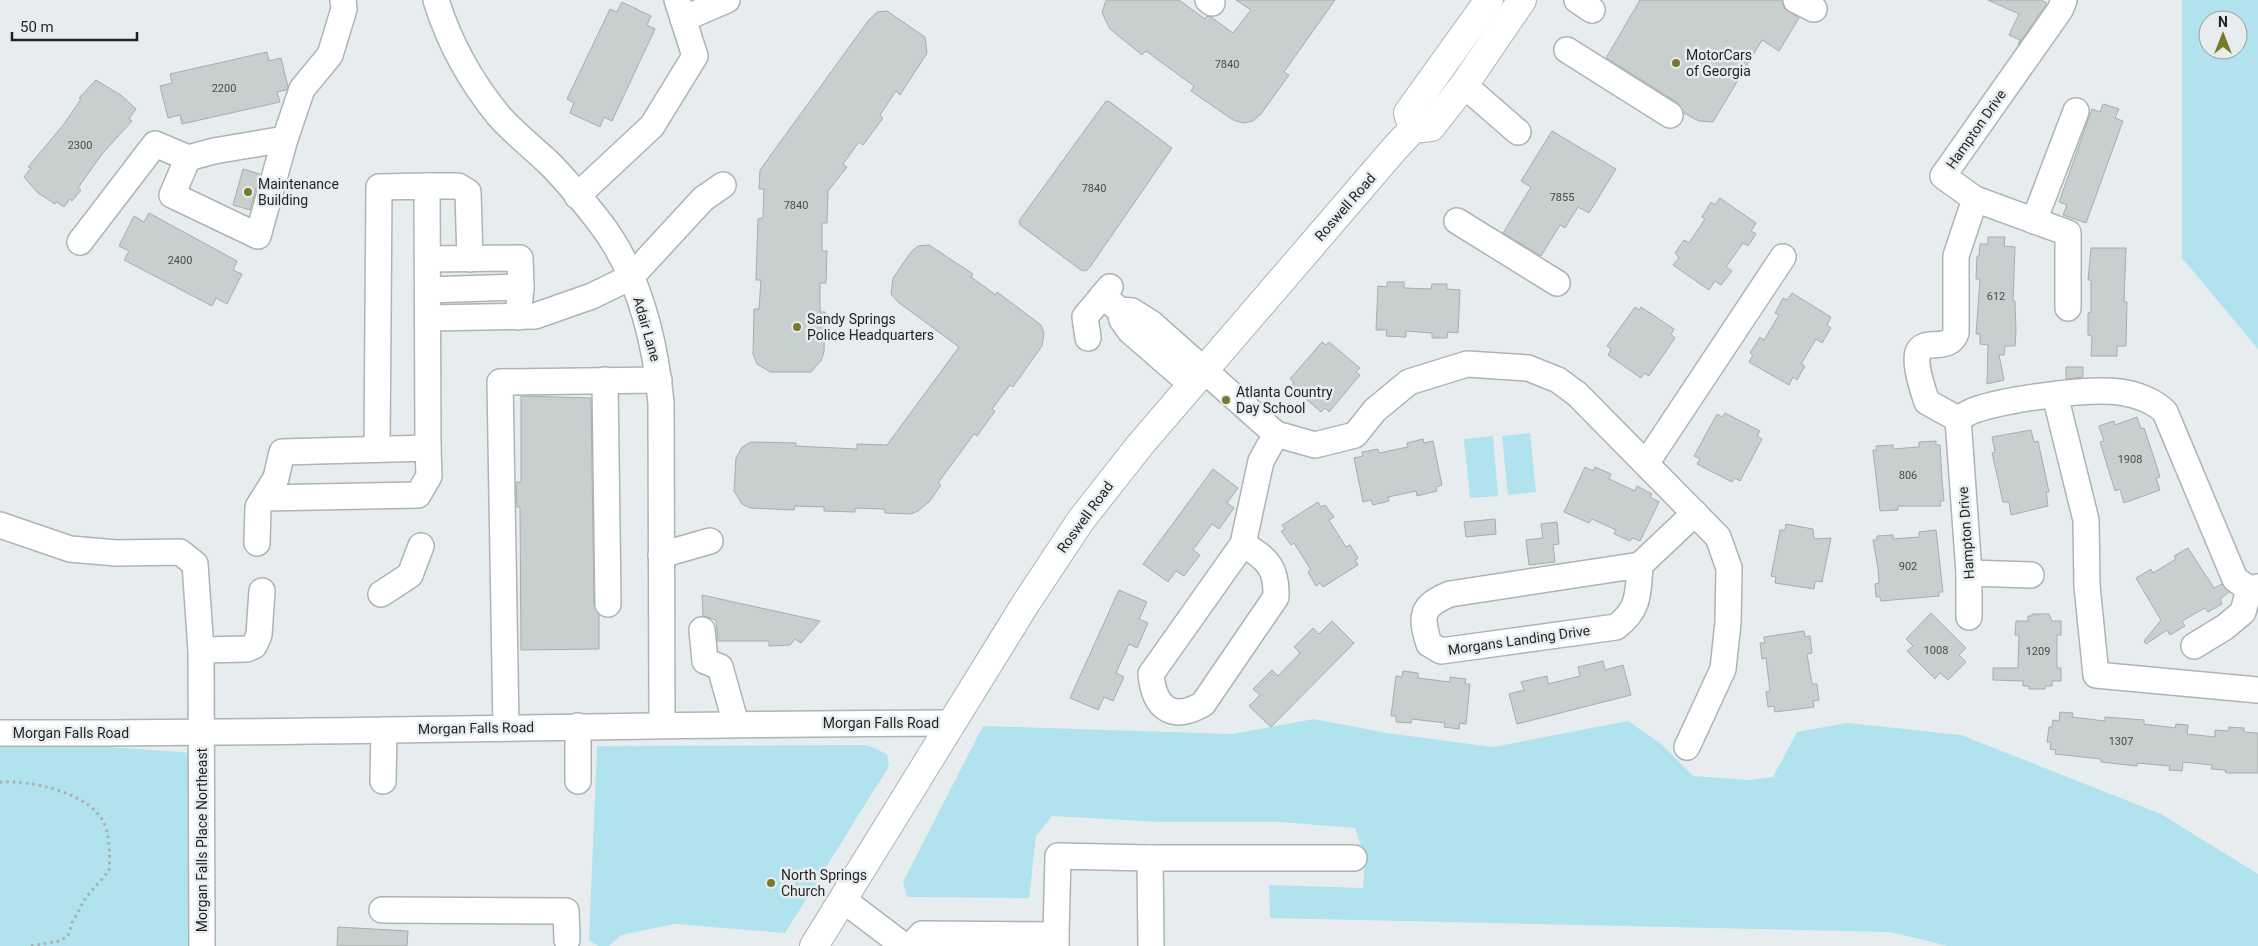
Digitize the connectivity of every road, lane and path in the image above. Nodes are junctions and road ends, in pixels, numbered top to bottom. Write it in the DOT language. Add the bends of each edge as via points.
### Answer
graph roads {
  1 [pos="343,0"];
  2 [pos="436,0"];
  3 [pos="727,0"];
  4 [pos="1489,0"];
  5 [pos="1522,0"];
  6 [pos="2064,0"];
  7 [pos="680,10"];
  8 [pos="1567,50"];
  9 [pos="1464,85"];
  10 [pos="2076,111"];
  11 [pos="1670,115"];
  12 [pos="1413,129"];
  13 [pos="1518,132"];
  14 [pos="285,139"];
  15 [pos="188,158"];
  16 [pos="723,185"];
  17 [pos="427,186"];
  18 [pos="577,196"];
  19 [pos="1975,199"];
  20 [pos="1457,221"];
  21 [pos="2034,221"];
  22 [pos="80,242"];
  23 [pos="1783,258"];
  24 [pos="428,259"];
  25 [pos="470,259"];
  26 [pos="631,277"];
  27 [pos="1558,284"];
  28 [pos="521,287"];
  29 [pos="474,288"];
  30 [pos="428,290"];
  31 [pos="2068,308"];
  32 [pos="475,317"];
  33 [pos="518,317"];
  34 [pos="428,318"];
  35 [pos="1088,338"];
  36 [pos="1198,376"];
  37 [pos="605,380"];
  38 [pos="659,380"];
  39 [pos="2054,395"];
  40 [pos="1958,419"];
  41 [pos="1276,434"];
  42 [pos="428,448"];
  43 [pos="376,450"];
  44 [pos="1647,462"];
  45 [pos="264,498"];
  46 [pos="1695,513"];
  47 [pos="0,526"];
  48 [pos="710,541"];
  49 [pos="257,543"];
  50 [pos="1243,544"];
  51 [pos="421,546"];
  52 [pos="661,555"];
  53 [pos="1640,565"];
  54 [pos="1969,573"];
  55 [pos="2031,575"];
  56 [pos="2253,588"];
  57 [pos="262,590"];
  58 [pos="381,594"];
  59 [pos="608,604"];
  60 [pos="1969,617"];
  61 [pos="702,630"];
  62 [pos="2194,646"];
  63 [pos="201,650"];
  64 [pos="2258,690"];
  65 [pos="951,723"];
  66 [pos="662,724"];
  67 [pos="736,724"];
  68 [pos="578,726"];
  69 [pos="506,727"];
  70 [pos="384,730"];
  71 [pos="0,733"];
  72 [pos="201,734"];
  73 [pos="1687,746"];
  74 [pos="384,781"];
  75 [pos="578,781"];
  76 [pos="0,782"];
  77 [pos="1150,858"];
  78 [pos="1354,858"];
  79 [pos="842,900"];
  80 [pos="382,910"];
  81 [pos="567,940"];
  82 [pos="1056,941"];
  83 [pos="30,946"];
  84 [pos="202,946"];
  85 [pos="814,946"];
  86 [pos="904,946"];
  87 [pos="910,946"];
  88 [pos="1151,946"];
  1 -- 14 [label="street" via="344,9 330,55 302,89"];
  2 -- 18 [label="street, Adair Lane" via="458,54 479,88 500,116 549,163"];
  3 -- 7 [label="street"];
  4 -- 12 [label="main road" via="1408,113"];
  5 -- 9 [label="main road"];
  6 -- 19 [label="street, Hampton Drive" via="1944,176"];
  7 -- 18 [label="street" via="695,56 652,126"];
  8 -- 11 [label="street"];
  9 -- 12 [label="main road" via="1431,127"];
  9 -- 13 [label="street"];
  10 -- 21 [label="street"];
  12 -- 36 [label="main road, Roswell Road"];
  14 -- 15 [label="street"];
  14 -- 15 [label="street" via="258,236 172,195"];
  15 -- 22 [label="street" via="155,144"];
  16 -- 26 [label="street" via="703,199"];
  17 -- 24 [label="street"];
  17 -- 25 [label="street" via="458,186 468,192"];
  17 -- 43 [label="street" via="379,187"];
  18 -- 26 [label="street, Adair Lane" via="599,221"];
  19 -- 21 [label="street"];
  19 -- 40 [label="street" via="1956,256 1954,339 1946,344 1924,345 1916,354 1917,373 1927,402"];
  20 -- 27 [label="street"];
  21 -- 31 [label="street" via="2068,233"];
  23 -- 44 [label="street"];
  24 -- 25 [label="street"];
  24 -- 30 [label="street"];
  25 -- 28 [label="street" via="520,258"];
  26 -- 33 [label="street" via="535,316"];
  26 -- 38 [label="street, Adair Lane" via="649,324"];
  28 -- 29 [label="street"];
  28 -- 33 [label="street"];
  29 -- 30 [label="street"];
  29 -- 32 [label="street"];
  30 -- 34 [label="street"];
  32 -- 33 [label="street"];
  32 -- 34 [label="street"];
  34 -- 42 [label="street"];
  35 -- 36 [label="street" via="1085,317 1111,298 1144,318"];
  36 -- 41 [label="street"];
  36 -- 65 [label="main road, Roswell Road" via="1081,520"];
  37 -- 38 [label="street"];
  37 -- 59 [label="street"];
  37 -- 69 [label="street" via="500,382"];
  38 -- 52 [label="street, Adair Lane"];
  39 -- 40 [label="street" via="1974,410"];
  39 -- 56 [label="street" via="2120,392 2161,407 2235,579"];
  39 -- 64 [label="street" via="2086,520 2087,586 2096,675"];
  40 -- 54 [label="street, Hampton Drive"];
  41 -- 44 [label="street" via="1315,445 1355,435 1375,410 1410,382 1467,364 1528,368 1558,380 1577,394"];
  41 -- 50 [label="street" via="1261,461"];
  42 -- 43 [label="street"];
  42 -- 45 [label="street" via="429,476 418,495"];
  43 -- 45 [label="street" via="282,452 276,478"];
  44 -- 46 [label="street"];
  45 -- 49 [label="street" via="258,507"];
  46 -- 53 [label="street"];
  46 -- 73 [label="street" via="1718,537 1729,568 1728,623 1722,669"];
  47 -- 63 [label="street, Morgan Falls Place Northeast" via="70,549 117,553 180,552 195,564"];
  48 -- 52 [label="street"];
  50 -- 50 [label="street" via="1151,674 1156,699 1164,708 1183,712 1203,704 1276,598 1276,584 1265,558"];
  51 -- 58 [label="street" via="410,575"];
  52 -- 66 [label="street, Adair Lane"];
  53 -- 53 [label="street, Morgans Landing Drive" via="1450,594 1433,601 1424,613 1429,644 1441,651 1616,627 1633,610"];
  54 -- 55 [label="street"];
  54 -- 60 [label="street, Hampton Drive"];
  56 -- 62 [label="street" via="2243,612"];
  57 -- 63 [label="street" via="259,635 254,646"];
  61 -- 67 [label="street" via="705,662 720,667"];
  63 -- 72 [label="street, Morgan Falls Place Northeast"];
  65 -- 67 [label="street, Morgan Falls Road"];
  65 -- 79 [label="main road, Roswell Road"];
  66 -- 67 [label="street, Morgan Falls Road"];
  66 -- 68 [label="street, Morgan Falls Road"];
  68 -- 69 [label="street, Morgan Falls Road"];
  68 -- 75 [label="street"];
  69 -- 70 [label="street, Morgan Falls Road"];
  70 -- 72 [label="street, Morgan Falls Road"];
  70 -- 74 [label="street"];
  71 -- 72 [label="street, Morgan Falls Road"];
  72 -- 84 [label="street, Morgan Falls Place Northeast"];
  76 -- 83 [label="path" via="35,783 88,805 99,815 108,837 109,871 86,897 68,936 59,941"];
  77 -- 78 [label="street"];
  77 -- 82 [label="street" via="1058,856"];
  77 -- 88 [label="street"];
  79 -- 85 [label="main road, Roswell Road"];
  79 -- 86 [label="street"];
  80 -- 81 [label="street" via="566,910"];
  82 -- 87 [label="street" via="922,934"];
}
